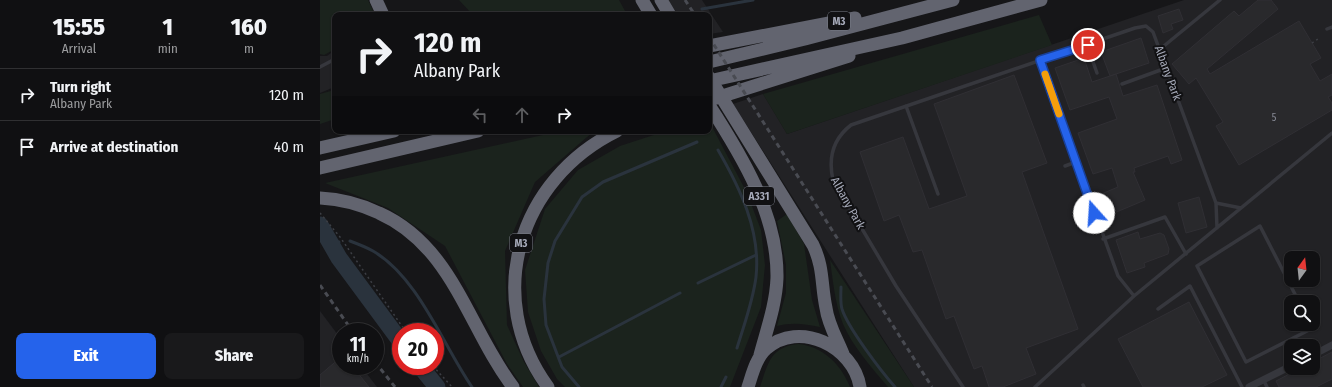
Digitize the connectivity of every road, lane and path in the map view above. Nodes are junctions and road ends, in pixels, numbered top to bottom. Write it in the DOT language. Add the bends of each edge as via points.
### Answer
graph roads {
  1 [pos="642,0"];
  2 [pos="660,0"];
  3 [pos="1041,0"];
  4 [pos="1220,0"];
  5 [pos="950,1"];
  6 [pos="650,12"];
  7 [pos="668,12"];
  8 [pos="1332,27"];
  9 [pos="1327,29"];
  10 [pos="902,38"];
  11 [pos="1318,39"];
  12 [pos="1312,43"];
  13 [pos="712,45"];
  14 [pos="1088,45"];
  15 [pos="1159,50"];
  16 [pos="1040,60"];
  17 [pos="332,61"];
  18 [pos="712,61"];
  19 [pos="320,67"];
  20 [pos="1166,68"];
  21 [pos="1097,73"];
  22 [pos="712,80"];
  23 [pos="712,82"];
  24 [pos="1122,84"];
  25 [pos="712,99"];
  26 [pos="906,106"];
  27 [pos="712,110"];
  28 [pos="1332,133"];
  29 [pos="381,134"];
  30 [pos="465,134"];
  31 [pos="612,134"];
  32 [pos="320,148"];
  33 [pos="1076,162"];
  34 [pos="1065,166"];
  35 [pos="320,168"];
  36 [pos="938,194"];
  37 [pos="320,198"];
  38 [pos="1216,203"];
  39 [pos="1241,208"];
  40 [pos="320,213"];
  41 [pos="1217,228"];
  42 [pos="1103,239"];
  43 [pos="1186,254"];
  44 [pos="1296,295"];
  45 [pos="1134,296"];
  46 [pos="1158,309"];
  47 [pos="400,323"];
  48 [pos="1307,331"];
  49 [pos="1293,339"];
  50 [pos="1284,343"];
  51 [pos="1332,345"];
  52 [pos="1320,351"];
  53 [pos="843,354"];
  54 [pos="760,355"];
  55 [pos="1284,370"];
  56 [pos="858,374"];
  57 [pos="441,375"];
  58 [pos="1263,380"];
  59 [pos="452,387"];
  60 [pos="513,387"];
  61 [pos="548,387"];
  62 [pos="748,387"];
  63 [pos="860,387"];
  64 [pos="869,387"];
  65 [pos="963,387"];
  66 [pos="1035,387"];
  67 [pos="1242,387"];
  68 [pos="1249,387"];
  69 [pos="1267,387"];
  1 -- 6 [label="highway"];
  2 -- 7 [label="highway"];
  3 -- 10 [label="highway"];
  4 -- 15 [label="lane"];
  5 -- 13 [label="highway, M3"];
  5 -- 18 [label="highway, M3"];
  8 -- 9 [label="lane"];
  10 -- 22 [label="highway"];
  10 -- 25 [label="highway" via="825,65"];
  11 -- 12 [label="path"];
  14 -- 15 [label="lane, Albany Park" via="1144,26 1152,30"];
  14 -- 16 [label="lane, Albany Park"];
  14 -- 21 [label="lane"];
  15 -- 20 [label="lane, Albany Park"];
  16 -- 26 [label="lane, Albany Park"];
  16 -- 33 [label="lane"];
  17 -- 19 [label="lane"];
  20 -- 24 [label="lane"];
  20 -- 38 [label="lane, Albany Park"];
  23 -- 53 [label="highway, A331" via="815,250 822,269 826,312"];
  26 -- 36 [label="lane"];
  26 -- 65 [label="lane, Albany Park" via="858,121 847,128 833,148 831,173 896,286"];
  27 -- 54 [label="highway, A331" via="747,170 763,206 772,238 776,289"];
  28 -- 39 [label="lane"];
  29 -- 32 [label="highway"];
  30 -- 35 [label="highway"];
  31 -- 61 [label="highway, M3" via="572,159 551,182 536,206 521,242 515,279 518,316 529,354"];
  33 -- 34 [label="lane"];
  33 -- 42 [label="lane"];
  37 -- 60 [label="highway" via="335,199 383,215 406,228 428,248 454,282"];
  38 -- 39 [label="lane"];
  38 -- 41 [label="lane, Albany Park"];
  39 -- 41 [label="lane"];
  40 -- 47 [label="path" via="340,237"];
  41 -- 43 [label="lane"];
  42 -- 43 [label="lane" via="1165,217"];
  42 -- 45 [label="lane" via="1118,276"];
  43 -- 45 [label="lane"];
  44 -- 50 [label="lane" via="1260,226 1197,266 1246,362"];
  45 -- 66 [label="lane"];
  46 -- 67 [label="lane" via="1190,286"];
  48 -- 49 [label="lane"];
  51 -- 52 [label="street"];
  53 -- 54 [label="highway" via="821,341 800,336 778,340"];
  53 -- 56 [label="highway"];
  54 -- 62 [label="highway"];
  55 -- 58 [label="street"];
  56 -- 63 [label="highway"];
  56 -- 64 [label="highway"];
  57 -- 59 [label="path"];
  58 -- 68 [label="street"];
  58 -- 69 [label="lane"];
}
